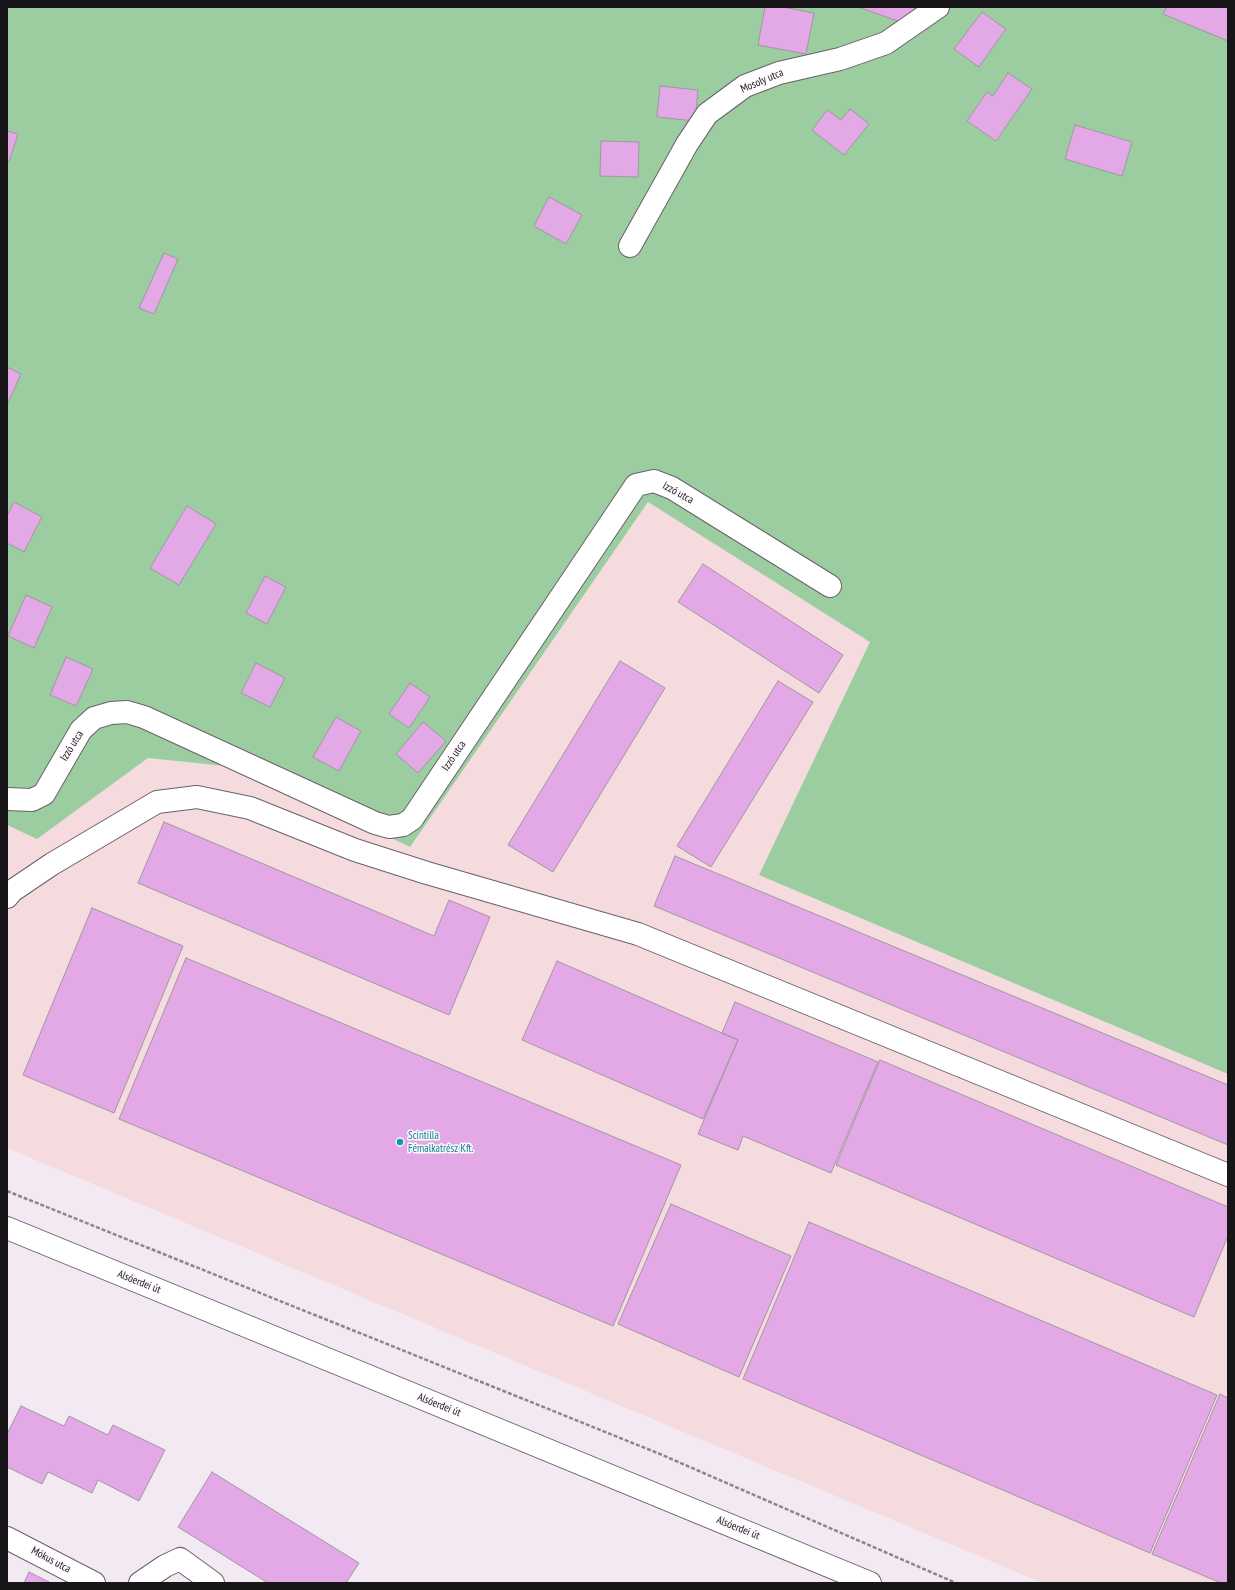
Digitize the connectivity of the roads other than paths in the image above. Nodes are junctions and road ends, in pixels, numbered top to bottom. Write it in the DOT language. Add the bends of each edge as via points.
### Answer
graph roads {
  1 [pos="938,7"];
  2 [pos="630,246"];
  3 [pos="830,586"];
  4 [pos="7,799"];
  5 [pos="7,897"];
  6 [pos="1228,1175"];
  7 [pos="7,1228"];
  8 [pos="7,1538"];
  9 [pos="94,1583"];
  10 [pos="140,1583"];
  11 [pos="213,1583"];
  12 [pos="870,1583"];
  1 -- 2 [label="street, Mosoly utca" via="886,43 840,59 779,73 745,86 707,114 687,144"];
  3 -- 4 [label="street, Izzó utca" via="672,488 654,481 636,485 412,818 403,825 389,827 375,823 144,717 127,712 94,718 81,730 44,794 32,800"];
  5 -- 6 [label="street" via="12,890 52,864 157,802 197,797 250,808 355,850 638,934"];
  7 -- 12 [label="street, Alsóerdei út"];
  8 -- 9 [label="street, Mókus utca"];
  10 -- 11 [label="street" via="180,1559"];
}
